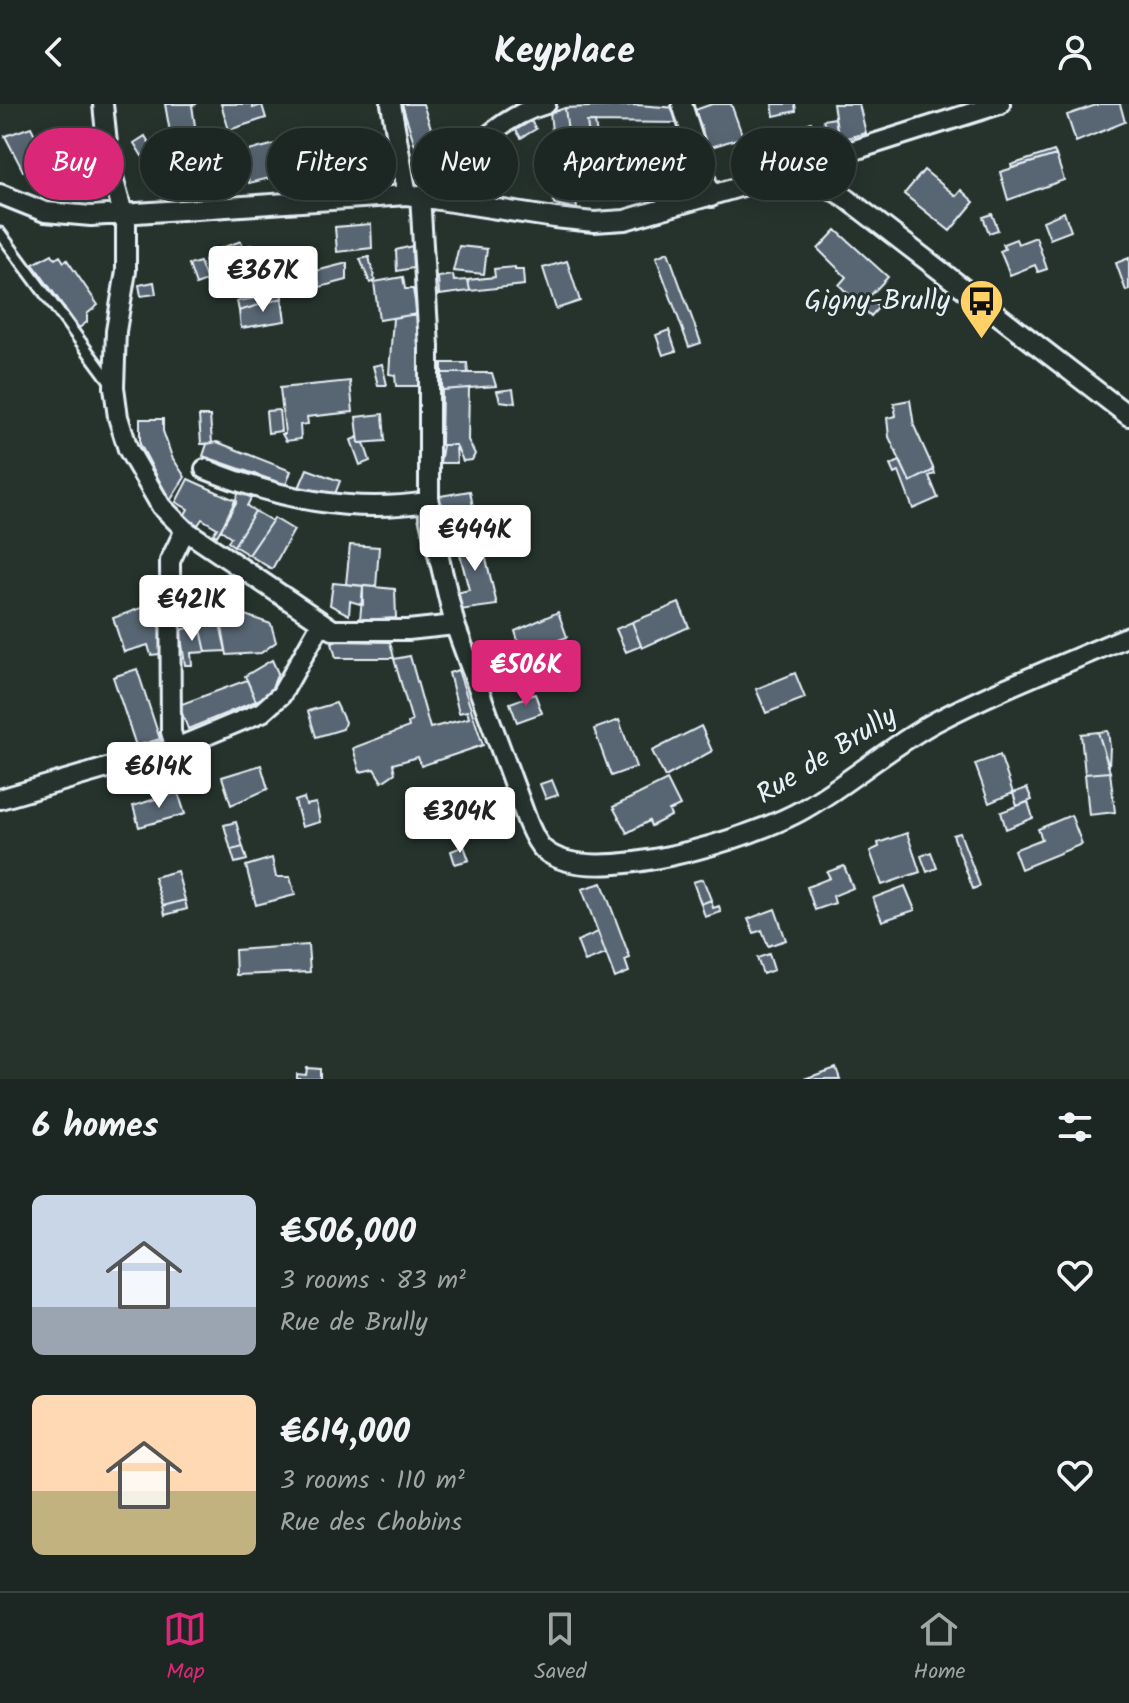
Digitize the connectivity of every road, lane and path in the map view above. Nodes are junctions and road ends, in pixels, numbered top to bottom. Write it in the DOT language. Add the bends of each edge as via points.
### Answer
graph roads {
  1 [pos="103,104"];
  2 [pos="391,104"];
  3 [pos="546,104"];
  4 [pos="682,104"];
  5 [pos="1000,104"];
  6 [pos="497,128"];
  7 [pos="689,128"];
  8 [pos="856,149"];
  9 [pos="412,187"];
  10 [pos="0,194"];
  11 [pos="412,195"];
  12 [pos="414,200"];
  13 [pos="450,200"];
  14 [pos="700,200"];
  15 [pos="847,200"];
  16 [pos="123,214"];
  17 [pos="0,233"];
  18 [pos="114,387"];
  19 [pos="1129,416"];
  20 [pos="205,469"];
  21 [pos="427,502"];
  22 [pos="185,530"];
  23 [pos="321,624"];
  24 [pos="455,625"];
  25 [pos="1129,636"];
  26 [pos="176,748"];
  27 [pos="0,799"];
  1 -- 16 [label="street" via="109,163"];
  2 -- 9 [label="street, Rue de Brully"];
  3 -- 6 [label="street"];
  4 -- 7 [label="street"];
  5 -- 8 [label="street"];
  10 -- 16 [label="street" via="45,212"];
  11 -- 16 [label="street"];
  12 -- 21 [label="street, Rue de Brully" via="429,346"];
  13 -- 14 [label="street" via="594,222 625,220"];
  15 -- 19 [label="street"];
  16 -- 18 [label="street" via="126,271"];
  17 -- 18 [label="lane"];
  18 -- 22 [label="street" via="128,449 161,506"];
  20 -- 21 [label="street" via="274,494 331,504 399,507"];
  21 -- 24 [label="street, Rue de Brully"];
  22 -- 23 [label="street"];
  22 -- 26 [label="street" via="170,561 171,732"];
  23 -- 24 [label="street" via="349,631"];
  23 -- 26 [label="street" via="275,703"];
  24 -- 25 [label="street, Rue de Brully" via="536,840 557,856 600,864 658,858 762,829 826,796 932,724"];
  26 -- 27 [label="street"];
}
